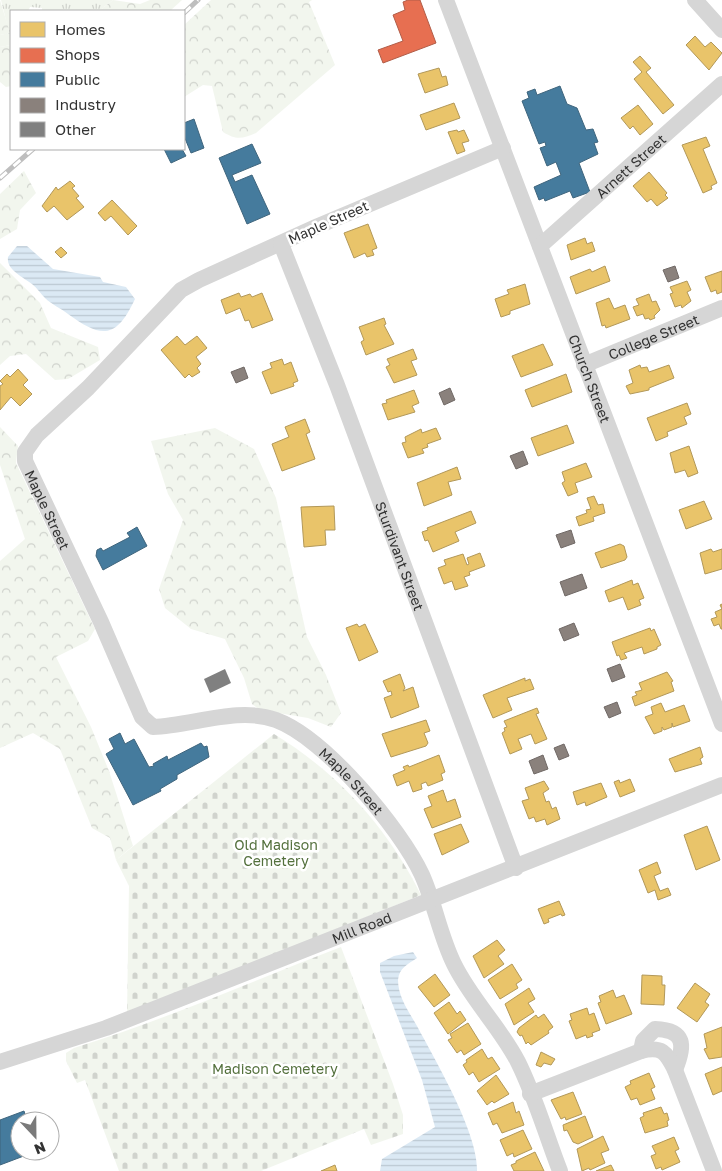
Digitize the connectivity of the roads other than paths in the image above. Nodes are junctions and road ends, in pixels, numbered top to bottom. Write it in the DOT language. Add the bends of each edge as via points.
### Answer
graph roads {
  1 [pos="446,0"];
  2 [pos="695,0"];
  3 [pos="722,30"];
  4 [pos="722,84"];
  5 [pos="503,148"];
  6 [pos="281,244"];
  7 [pos="540,246"];
  8 [pos="722,308"];
  9 [pos="584,365"];
  10 [pos="722,724"];
  11 [pos="722,786"];
  12 [pos="516,868"];
  13 [pos="432,900"];
  14 [pos="641,1051"];
  15 [pos="0,1062"];
  16 [pos="675,1070"];
  17 [pos="530,1094"];
  18 [pos="560,1171"];
  19 [pos="714,1171"];
  1 -- 5 [label="street, Church Street"];
  2 -- 3 [label="street"];
  4 -- 7 [label="street, Arnett Street"];
  5 -- 6 [label="street, Maple Street"];
  5 -- 7 [label="street, Church Street"];
  6 -- 12 [label="street, Sturdivant Street"];
  6 -- 13 [label="street, Maple Street" via="181,290 88,388 37,435 25,452 25,461 142,716 153,727 239,716 256,717 276,720 300,733 318,747 380,812 421,874"];
  7 -- 9 [label="street, Church Street"];
  8 -- 9 [label="street, College Street"];
  9 -- 10 [label="street, Church Street"];
  11 -- 12 [label="street, Mill Road"];
  12 -- 13 [label="street, Mill Road"];
  13 -- 15 [label="street, Mill Road" via="106,1028"];
  13 -- 17 [label="street" via="454,965 518,1062"];
  14 -- 16 [label="street" via="652,1048 668,1054"];
  14 -- 16 [label="street" via="643,1041 655,1030 676,1033 681,1042 681,1052"];
  14 -- 17 [label="street"];
  16 -- 19 [label="street"];
  17 -- 18 [label="street"];
}
